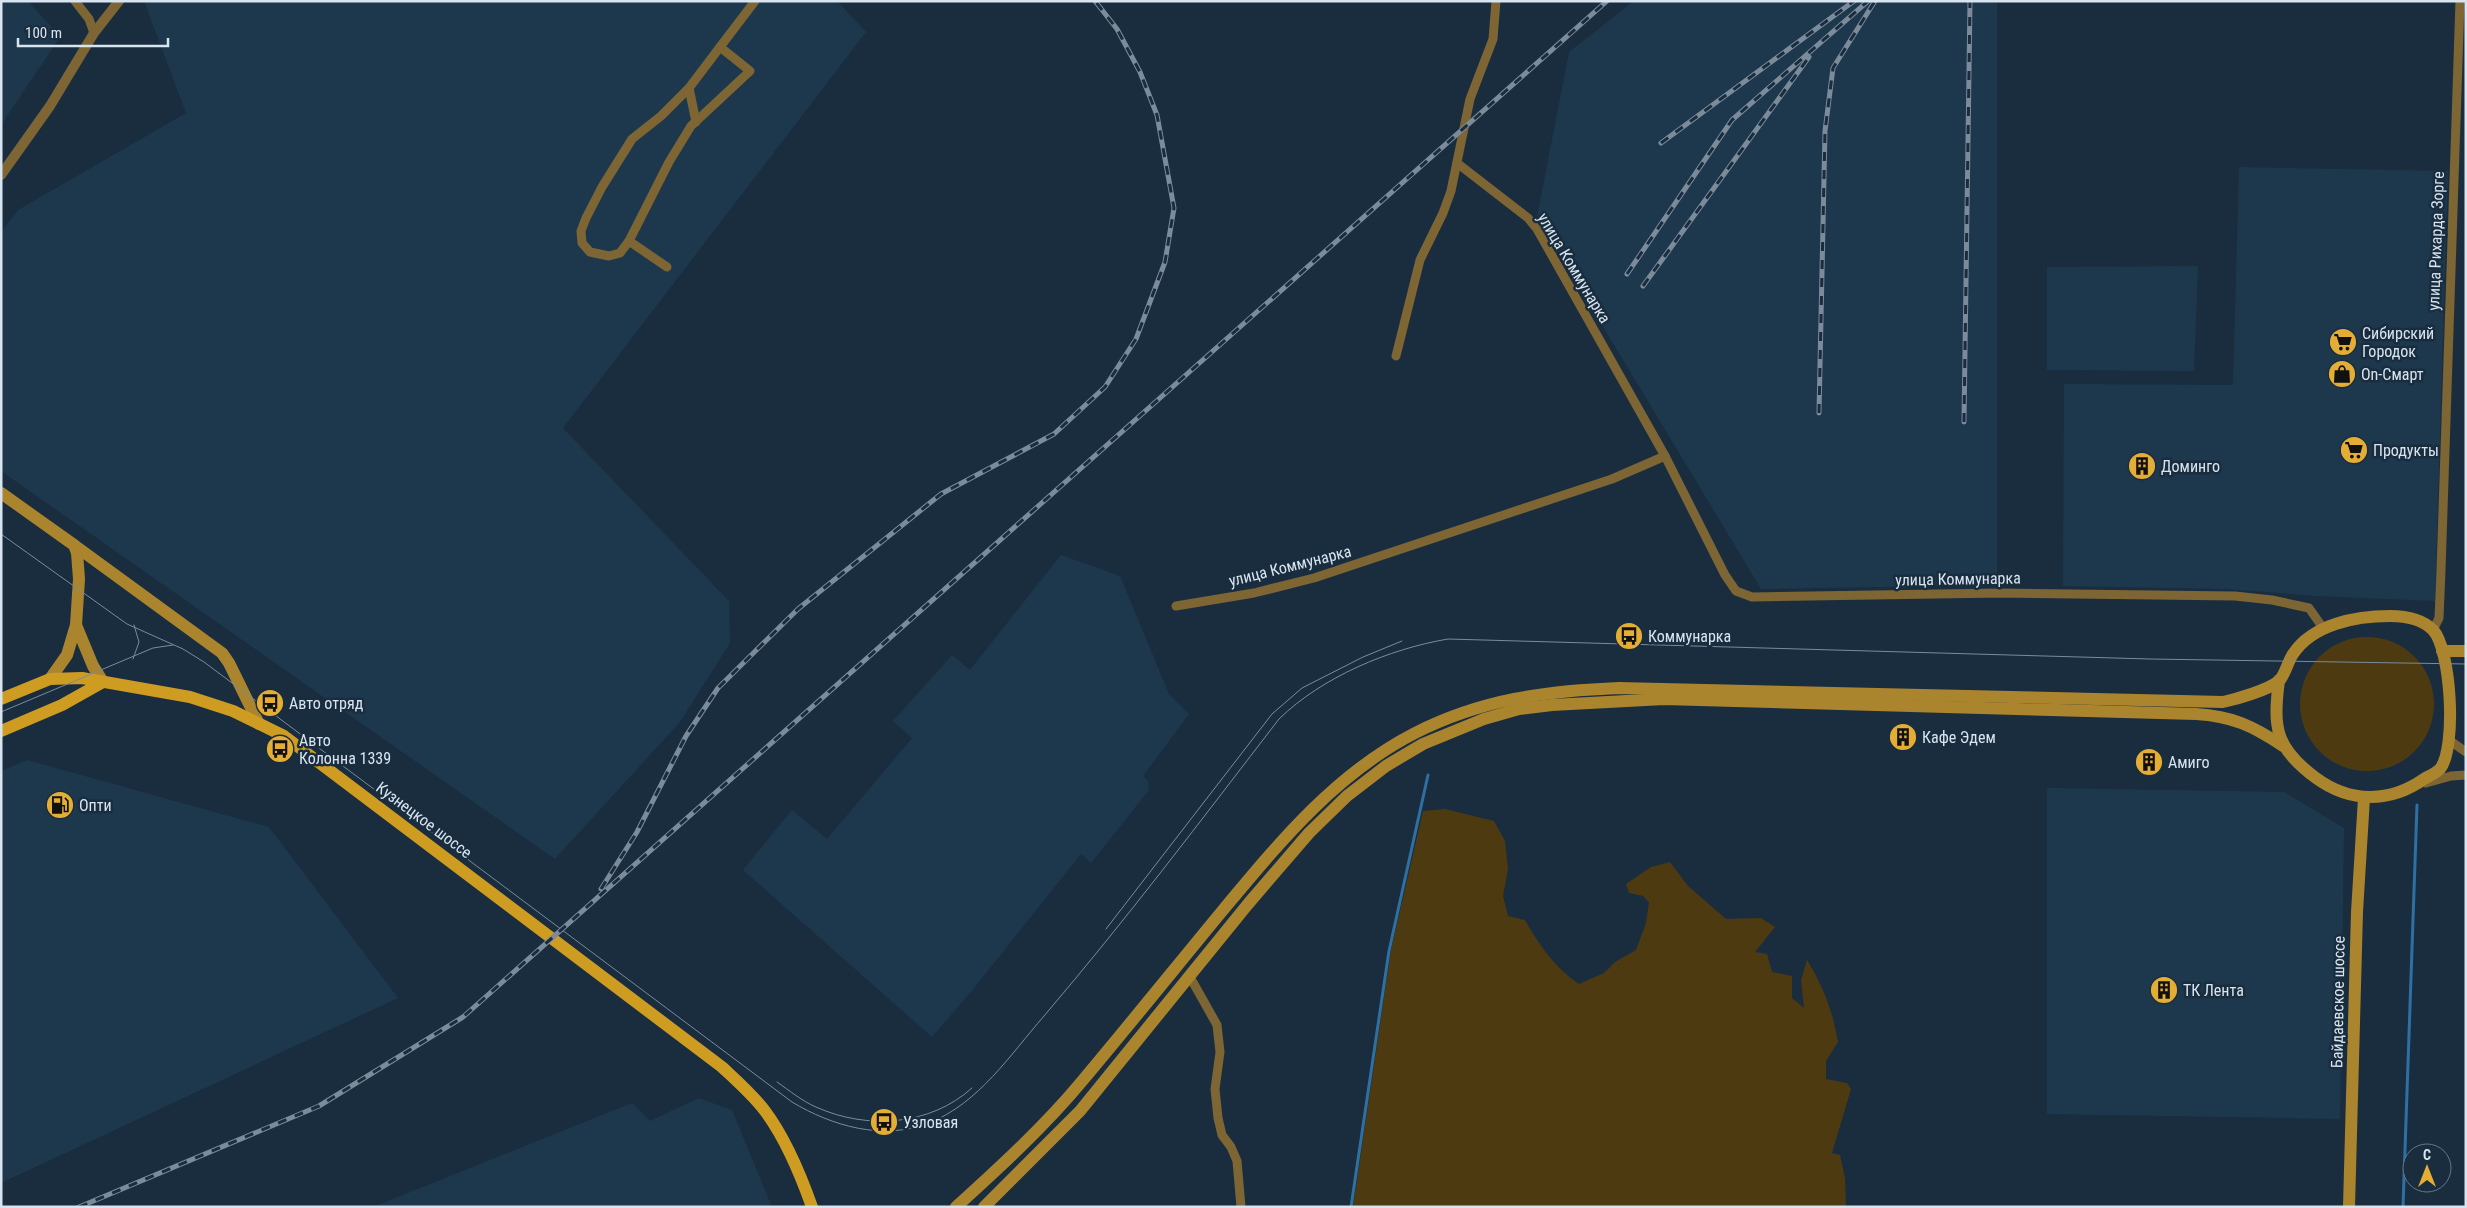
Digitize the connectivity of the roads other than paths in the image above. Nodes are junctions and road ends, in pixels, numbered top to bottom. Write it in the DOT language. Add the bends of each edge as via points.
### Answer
graph roads {
  1 [pos="75,1"];
  2 [pos="119,1"];
  3 [pos="755,1"];
  4 [pos="1496,1"];
  5 [pos="2460,1"];
  6 [pos="94,32"];
  7 [pos="720,47"];
  8 [pos="689,88"];
  9 [pos="696,122"];
  10 [pos="1457,163"];
  11 [pos="1,176"];
  12 [pos="629,241"];
  13 [pos="667,267"];
  14 [pos="1396,356"];
  15 [pos="1665,456"];
  16 [pos="1,493"];
  17 [pos="74,545"];
  18 [pos="1176,606"];
  19 [pos="76,625"];
  20 [pos="2323,628"];
  21 [pos="2433,630"];
  22 [pos="2466,650"];
  23 [pos="2442,651"];
  24 [pos="50,679"];
  25 [pos="2279,680"];
  26 [pos="103,682"];
  27 [pos="1,700"];
  28 [pos="259,724"];
  29 [pos="1,731"];
  30 [pos="2449,740"];
  31 [pos="2283,746"];
  32 [pos="2466,752"];
  33 [pos="2466,775"];
  34 [pos="2414,787"];
  35 [pos="2364,798"];
  36 [pos="1190,977"];
  37 [pos="812,1207"];
  38 [pos="956,1207"];
  39 [pos="984,1207"];
  40 [pos="1240,1207"];
  41 [pos="2349,1207"];
  1 -- 6 [label="street" via="89,19"];
  2 -- 6 [label="street"];
  3 -- 7 [label="street"];
  4 -- 10 [label="street" via="1493,38 1470,99"];
  5 -- 21 [label="street, улица Рихарда Зорге" via="2441,570 2438,618"];
  6 -- 11 [label="street" via="50,106"];
  7 -- 8 [label="street"];
  7 -- 9 [label="street" via="750,71"];
  8 -- 9 [label="street"];
  8 -- 12 [label="street" via="632,139 602,187 581,231 582,243 590,252 610,256 620,253"];
  9 -- 12 [label="street" via="669,162"];
  10 -- 14 [label="street" via="1443,213 1420,260"];
  10 -- 15 [label="street, улица Коммунарка" via="1528,218 1537,229"];
  12 -- 13 [label="street"];
  15 -- 18 [label="street, улица Коммунарка" via="1612,480 1314,578 1254,593"];
  15 -- 20 [label="street, улица Коммунарка" via="1725,575 1736,590 1752,597 2001,593 2235,596 2309,608"];
  16 -- 17 [label="main road"];
  17 -- 19 [label="main road" via="79,579"];
  17 -- 28 [label="main road" via="222,653"];
  19 -- 24 [label="main road" via="67,655"];
  19 -- 26 [label="main road"];
  20 -- 21 [label="main road" via="2363,618 2391,616 2414,619"];
  20 -- 25 [label="main road" via="2304,640"];
  21 -- 23 [label="main road"];
  22 -- 23 [label="main road"];
  23 -- 30 [label="main road" via="2449,694"];
  24 -- 26 [label="main road, Кузнецкое шоссе" via="67,677"];
  24 -- 27 [label="main road"];
  25 -- 31 [label="main road" via="2275,714"];
  25 -- 38 [label="main road" via="2242,698 2197,703 1657,688 1584,690 1513,697 1453,717 1398,743 1357,770 1318,802 1241,888 1059,1108"];
  26 -- 28 [label="main road, Кузнецкое шоссе" via="190,697 233,711"];
  26 -- 29 [label="main road" via="62,705"];
  28 -- 37 [label="main road, Кузнецкое шоссе" via="284,736 722,1066 772,1121 794,1162"];
  30 -- 32 [label="street"];
  30 -- 34 [label="main road" via="2440,768"];
  31 -- 35 [label="main road" via="2305,770 2331,789"];
  31 -- 36 [label="main road" via="2242,722 2220,715 1664,699 1519,709 1484,719 1423,744 1386,766 1347,796 1309,832"];
  33 -- 34 [label="street"];
  34 -- 35 [label="main road" via="2390,795"];
  35 -- 41 [label="main road, Байдаевское шоссе" via="2357,912"];
  36 -- 39 [label="main road" via="1080,1111"];
  36 -- 40 [label="street" via="1217,1025 1220,1052 1214,1089 1222,1136 1237,1161"];
}
